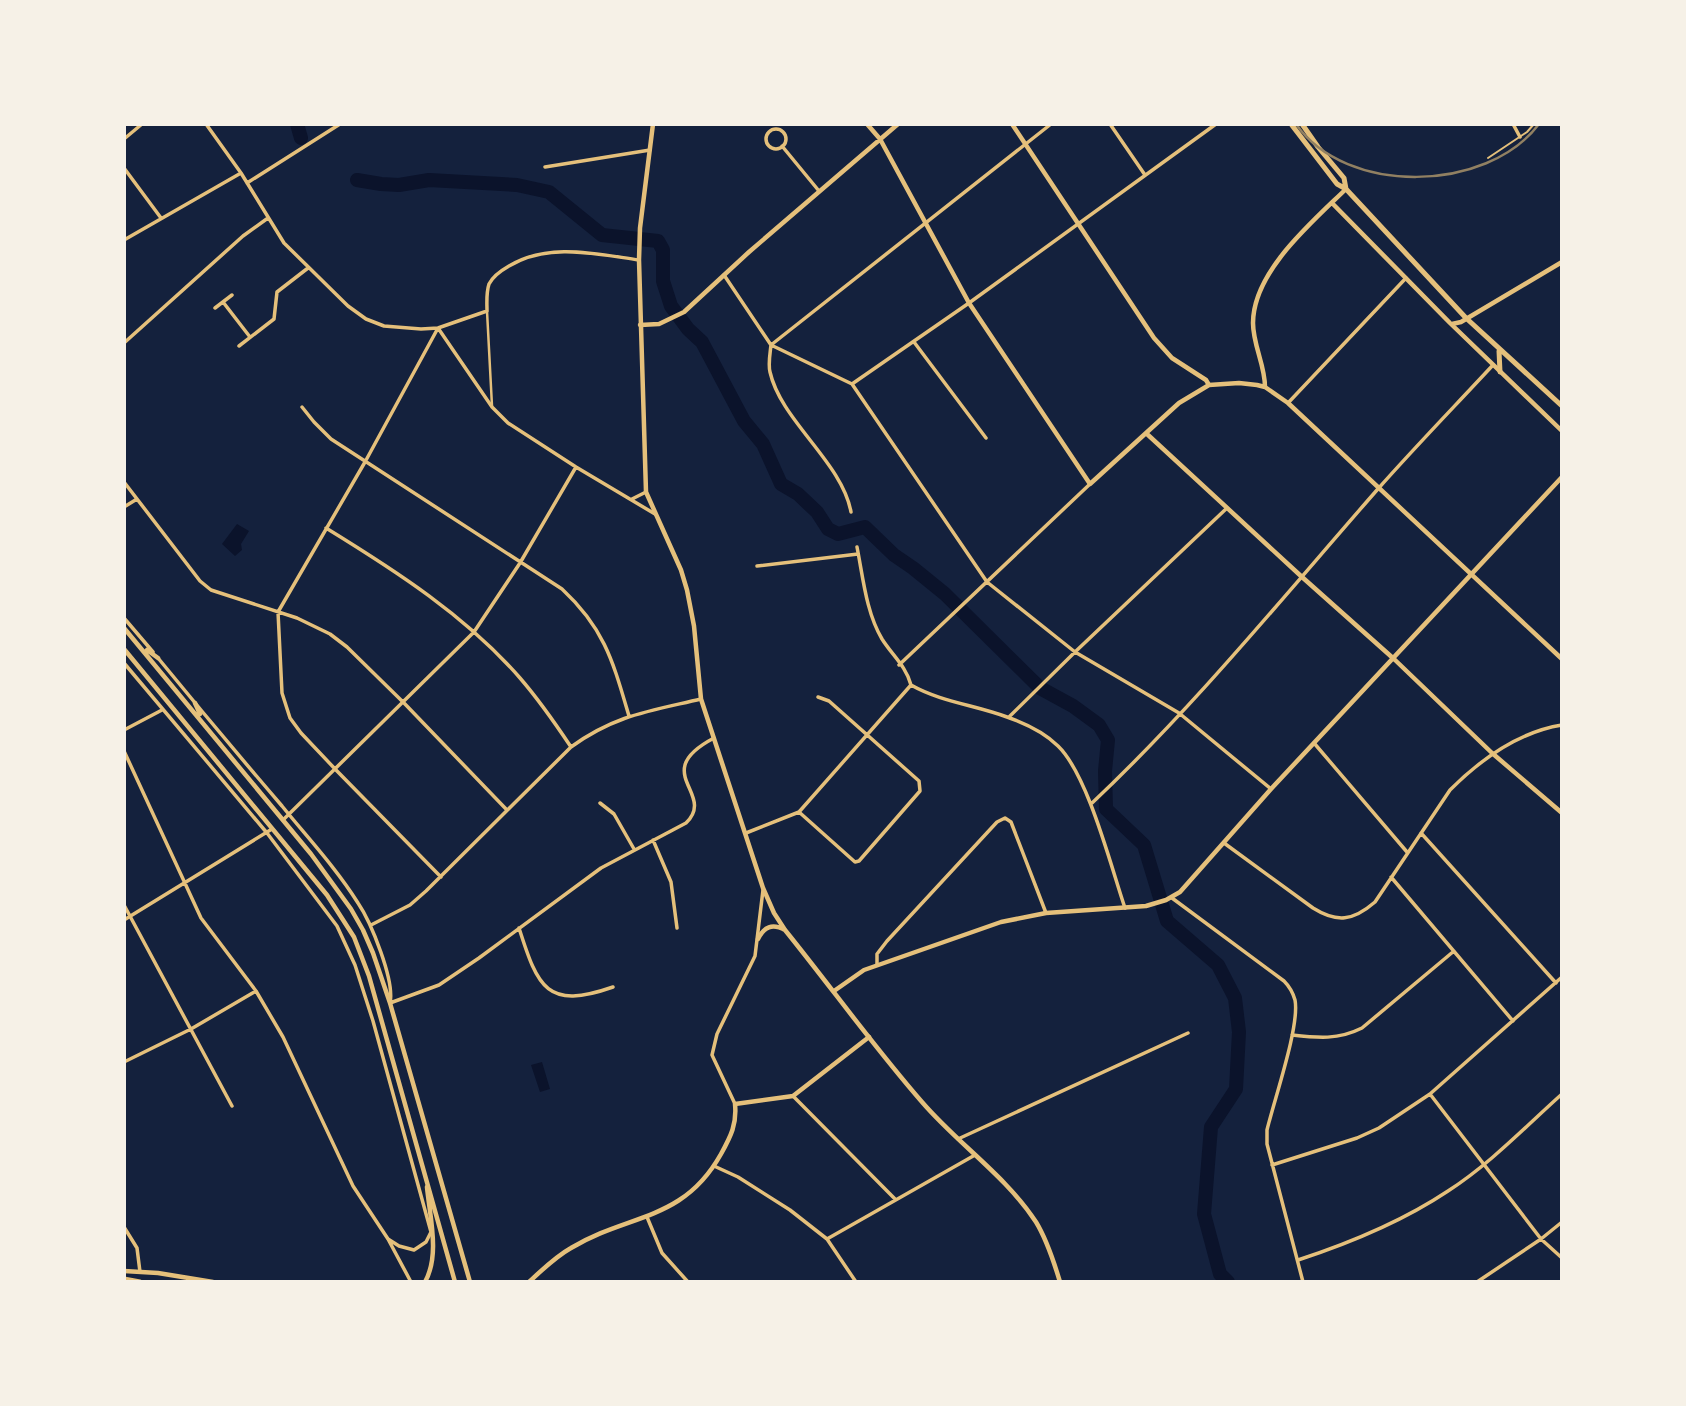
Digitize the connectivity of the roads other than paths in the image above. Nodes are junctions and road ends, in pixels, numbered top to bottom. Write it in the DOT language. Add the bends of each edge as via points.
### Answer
graph roads {
  1 [pos="142,124"];
  2 [pos="206,124"];
  3 [pos="340,124"];
  4 [pos="653,124"];
  5 [pos="867,124"];
  6 [pos="898,124"];
  7 [pos="1012,124"];
  8 [pos="1051,124"];
  9 [pos="1110,124"];
  10 [pos="1216,124"];
  11 [pos="1291,124"];
  12 [pos="1303,124"];
  13 [pos="1513,124"];
  14 [pos="1534,124"];
  15 [pos="1520,137"];
  16 [pos="124,139"];
  17 [pos="880,139"];
  18 [pos="1025,144"];
  19 [pos="782,146"];
  20 [pos="650,150"];
  21 [pos="1488,158"];
  22 [pos="545,167"];
  23 [pos="124,168"];
  24 [pos="241,173"];
  25 [pos="1145,175"];
  26 [pos="247,183"];
  27 [pos="1346,189"];
  28 [pos="819,191"];
  29 [pos="1332,203"];
  30 [pos="268,217"];
  31 [pos="161,218"];
  32 [pos="925,223"];
  33 [pos="1078,223"];
  34 [pos="124,240"];
  35 [pos="639,258"];
  36 [pos="1562,262"];
  37 [pos="308,268"];
  38 [pos="724,275"];
  39 [pos="1406,278"];
  40 [pos="232,295"];
  41 [pos="223,302"];
  42 [pos="969,303"];
  43 [pos="215,308"];
  44 [pos="487,312"];
  45 [pos="1466,318"];
  46 [pos="1451,324"];
  47 [pos="639,325"];
  48 [pos="438,328"];
  49 [pos="250,337"];
  50 [pos="914,342"];
  51 [pos="124,343"];
  52 [pos="771,345"];
  53 [pos="239,346"];
  54 [pos="1499,351"];
  55 [pos="1493,365"];
  56 [pos="1500,372"];
  57 [pos="852,384"];
  58 [pos="1209,385"];
  59 [pos="1265,387"];
  60 [pos="1288,403"];
  61 [pos="1562,406"];
  62 [pos="302,407"];
  63 [pos="492,407"];
  64 [pos="1562,431"];
  65 [pos="1147,434"];
  66 [pos="986,438"];
  67 [pos="365,462"];
  68 [pos="576,467"];
  69 [pos="1562,477"];
  70 [pos="124,482"];
  71 [pos="1090,484"];
  72 [pos="1378,488"];
  73 [pos="646,492"];
  74 [pos="137,499"];
  75 [pos="630,500"];
  76 [pos="124,507"];
  77 [pos="1227,508"];
  78 [pos="850,512"];
  79 [pos="656,514"];
  80 [pos="326,528"];
  81 [pos="857,547"];
  82 [pos="858,554"];
  83 [pos="520,563"];
  84 [pos="757,566"];
  85 [pos="1471,575"];
  86 [pos="1302,577"];
  87 [pos="986,582"];
  88 [pos="278,612"];
  89 [pos="124,618"];
  90 [pos="124,628"];
  91 [pos="474,632"];
  92 [pos="139,645"];
  93 [pos="124,649"];
  94 [pos="1075,652"];
  95 [pos="158,658"];
  96 [pos="1394,659"];
  97 [pos="1562,659"];
  98 [pos="124,663"];
  99 [pos="900,665"];
  100 [pos="911,685"];
  101 [pos="818,697"];
  102 [pos="701,699"];
  103 [pos="195,703"];
  104 [pos="404,703"];
  105 [pos="162,710"];
  106 [pos="1179,713"];
  107 [pos="629,716"];
  108 [pos="1009,717"];
  109 [pos="203,721"];
  110 [pos="1562,725"];
  111 [pos="124,730"];
  112 [pos="866,735"];
  113 [pos="714,738"];
  114 [pos="1314,743"];
  115 [pos="571,747"];
  116 [pos="124,751"];
  117 [pos="1492,752"];
  118 [pos="336,770"];
  119 [pos="1271,789"];
  120 [pos="600,803"];
  121 [pos="1091,804"];
  122 [pos="506,810"];
  123 [pos="799,812"];
  124 [pos="1562,813"];
  125 [pos="289,816"];
  126 [pos="283,820"];
  127 [pos="270,831"];
  128 [pos="746,833"];
  129 [pos="1420,833"];
  130 [pos="653,840"];
  131 [pos="1224,843"];
  132 [pos="634,850"];
  133 [pos="1407,852"];
  134 [pos="441,877"];
  135 [pos="1391,877"];
  136 [pos="185,883"];
  137 [pos="763,888"];
  138 [pos="1169,899"];
  139 [pos="124,905"];
  140 [pos="1125,908"];
  141 [pos="1046,913"];
  142 [pos="130,917"];
  143 [pos="124,920"];
  144 [pos="371,925"];
  145 [pos="519,928"];
  146 [pos="677,928"];
  147 [pos="785,930"];
  148 [pos="758,939"];
  149 [pos="1454,951"];
  150 [pos="877,965"];
  151 [pos="1562,977"];
  152 [pos="1556,983"];
  153 [pos="614,987"];
  154 [pos="256,991"];
  155 [pos="834,991"];
  156 [pos="390,1003"];
  157 [pos="1513,1021"];
  158 [pos="191,1029"];
  159 [pos="1188,1033"];
  160 [pos="1292,1035"];
  161 [pos="869,1037"];
  162 [pos="124,1062"];
  163 [pos="1430,1094"];
  164 [pos="1562,1094"];
  165 [pos="793,1096"];
  166 [pos="735,1104"];
  167 [pos="232,1106"];
  168 [pos="958,1139"];
  169 [pos="975,1155"];
  170 [pos="1272,1165"];
  171 [pos="714,1166"];
  172 [pos="1483,1166"];
  173 [pos="427,1176"];
  174 [pos="895,1199"];
  175 [pos="647,1217"];
  176 [pos="1562,1222"];
  177 [pos="124,1227"];
  178 [pos="431,1232"];
  179 [pos="388,1239"];
  180 [pos="827,1239"];
  181 [pos="1541,1239"];
  182 [pos="1562,1258"];
  183 [pos="1298,1260"];
  184 [pos="124,1272"];
  185 [pos="140,1272"];
  186 [pos="124,1279"];
  187 [pos="140,1282"];
  188 [pos="213,1282"];
  189 [pos="411,1282"];
  190 [pos="425,1282"];
  191 [pos="455,1282"];
  192 [pos="470,1282"];
  193 [pos="529,1282"];
  194 [pos="688,1282"];
  195 [pos="856,1282"];
  196 [pos="1060,1282"];
  197 [pos="1303,1282"];
  198 [pos="1478,1282"];
  1 -- 16 [label="street"];
  2 -- 24 [label="street"];
  3 -- 26 [label="street"];
  4 -- 20 [label="street"];
  5 -- 17 [label="street"];
  6 -- 17 [label="street"];
  7 -- 18 [label="street"];
  8 -- 18 [label="street"];
  9 -- 25 [label="street"];
  10 -- 25 [label="street"];
  11 -- 27 [label="highway" via="1337,184"];
  12 -- 27 [label="highway" via="1344,178"];
  13 -- 15 [label="street"];
  14 -- 15 [label="lane"];
  15 -- 21 [label="lane"];
  17 -- 28 [label="street"];
  17 -- 32 [label="street"];
  18 -- 32 [label="street"];
  18 -- 33 [label="street"];
  19 -- 19 [label="street" via="784,134 769,131 768,145"];
  19 -- 28 [label="street"];
  20 -- 22 [label="street"];
  20 -- 35 [label="street"];
  23 -- 31 [label="street"];
  24 -- 26 [label="street"];
  24 -- 31 [label="street"];
  25 -- 33 [label="street"];
  26 -- 30 [label="street"];
  27 -- 29 [label="street"];
  27 -- 45 [label="highway"];
  28 -- 38 [label="street"];
  29 -- 39 [label="street"];
  29 -- 59 [label="street" via="1276,262 1260,289 1253,322"];
  30 -- 37 [label="street"];
  30 -- 51 [label="street"];
  31 -- 34 [label="street"];
  32 -- 42 [label="street"];
  32 -- 52 [label="street"];
  33 -- 42 [label="street"];
  33 -- 58 [label="street" via="1154,338 1172,358"];
  35 -- 44 [label="street" via="558,251 514,263 490,283"];
  35 -- 47 [label="street"];
  36 -- 45 [label="street"];
  37 -- 48 [label="street" via="366,319 407,329"];
  37 -- 49 [label="street" via="277,292 274,319"];
  38 -- 47 [label="street" via="684,312 659,324"];
  38 -- 52 [label="street"];
  39 -- 46 [label="street"];
  39 -- 60 [label="street"];
  40 -- 41 [label="street"];
  41 -- 43 [label="street"];
  41 -- 49 [label="street"];
  42 -- 50 [label="street"];
  42 -- 71 [label="street"];
  44 -- 48 [label="street"];
  44 -- 63 [label="street"];
  45 -- 46 [label="street"];
  45 -- 54 [label="highway"];
  46 -- 55 [label="street"];
  47 -- 73 [label="street"];
  48 -- 63 [label="street"];
  48 -- 67 [label="street"];
  49 -- 53 [label="street"];
  50 -- 57 [label="street"];
  50 -- 66 [label="street"];
  52 -- 57 [label="street"];
  52 -- 78 [label="street" via="772,379 839,483"];
  54 -- 56 [label="highway"];
  54 -- 61 [label="highway"];
  55 -- 56 [label="street"];
  55 -- 72 [label="street"];
  56 -- 64 [label="street"];
  57 -- 87 [label="street"];
  58 -- 59 [label="street"];
  58 -- 65 [label="street" via="1179,403"];
  59 -- 60 [label="street"];
  60 -- 72 [label="street"];
  62 -- 67 [label="street" via="331,439"];
  63 -- 68 [label="street" via="516,429"];
  65 -- 71 [label="street"];
  65 -- 77 [label="street"];
  67 -- 80 [label="street"];
  67 -- 83 [label="street"];
  68 -- 75 [label="street"];
  68 -- 83 [label="street"];
  69 -- 85 [label="street"];
  70 -- 74 [label="street"];
  71 -- 87 [label="street"];
  72 -- 85 [label="street"];
  72 -- 86 [label="street"];
  73 -- 75 [label="street"];
  73 -- 79 [label="street"];
  74 -- 76 [label="street"];
  74 -- 88 [label="street" via="211,590"];
  75 -- 79 [label="street"];
  77 -- 86 [label="street"];
  77 -- 94 [label="street"];
  79 -- 102 [label="street" via="690,600"];
  80 -- 88 [label="street"];
  80 -- 91 [label="street" via="392,568"];
  81 -- 82 [label="street"];
  82 -- 84 [label="street"];
  82 -- 99 [label="street" via="873,620"];
  83 -- 91 [label="street"];
  83 -- 107 [label="street" via="562,589 593,622 610,652"];
  85 -- 96 [label="street"];
  85 -- 97 [label="street"];
  86 -- 96 [label="street"];
  86 -- 106 [label="street"];
  87 -- 94 [label="street"];
  87 -- 99 [label="street"];
  88 -- 104 [label="street" via="330,634"];
  88 -- 118 [label="street" via="282,693 290,718"];
  89 -- 95 [label="street"];
  90 -- 92 [label="street"];
  91 -- 104 [label="street"];
  91 -- 115 [label="street" via="519,676"];
  92 -- 95 [label="street"];
  92 -- 109 [label="street"];
  93 -- 127 [label="street"];
  94 -- 106 [label="street"];
  94 -- 108 [label="street"];
  95 -- 103 [label="street"];
  96 -- 114 [label="street"];
  96 -- 117 [label="street"];
  98 -- 105 [label="street"];
  99 -- 100 [label="street" via="908,672"];
  100 -- 108 [label="street"];
  100 -- 112 [label="street"];
  101 -- 112 [label="street" via="829,701"];
  102 -- 107 [label="street"];
  102 -- 113 [label="street"];
  103 -- 109 [label="street"];
  103 -- 125 [label="street"];
  104 -- 118 [label="street"];
  104 -- 122 [label="street"];
  105 -- 111 [label="street"];
  105 -- 127 [label="street"];
  106 -- 119 [label="street"];
  106 -- 121 [label="street"];
  107 -- 115 [label="street" via="604,725"];
  108 -- 121 [label="street" via="1060,747"];
  109 -- 126 [label="street"];
  110 -- 117 [label="street"];
  112 -- 123 [label="street"];
  112 -- 123 [label="street" via="919,781 920,791 855,862"];
  113 -- 128 [label="street"];
  113 -- 130 [label="street" via="694,749 685,763 695,805 692,815"];
  114 -- 119 [label="street"];
  114 -- 133 [label="street"];
  115 -- 122 [label="street"];
  116 -- 136 [label="street"];
  117 -- 124 [label="street"];
  117 -- 129 [label="street" via="1450,790"];
  118 -- 125 [label="street"];
  118 -- 134 [label="street"];
  119 -- 131 [label="street"];
  120 -- 132 [label="street" via="614,814"];
  121 -- 140 [label="street"];
  122 -- 134 [label="street"];
  123 -- 128 [label="street"];
  125 -- 126 [label="street"];
  125 -- 144 [label="street" via="342,879"];
  126 -- 156 [label="street" via="351,909"];
  127 -- 136 [label="street"];
  127 -- 173 [label="street" via="327,895 354,937"];
  127 -- 178 [label="street" via="337,926 355,965"];
  128 -- 137 [label="street"];
  129 -- 133 [label="street"];
  129 -- 152 [label="street"];
  130 -- 132 [label="street"];
  130 -- 146 [label="street" via="671,881"];
  131 -- 135 [label="street" via="1326,916 1356,914 1375,902"];
  131 -- 138 [label="street"];
  132 -- 145 [label="street" via="601,868"];
  133 -- 135 [label="street"];
  134 -- 144 [label="street" via="410,905"];
  135 -- 149 [label="street"];
  136 -- 142 [label="street"];
  136 -- 154 [label="street" via="201,918"];
  137 -- 147 [label="street"];
  137 -- 148 [label="street"];
  138 -- 140 [label="street"];
  138 -- 160 [label="street" via="1284,981 1295,1000"];
  139 -- 142 [label="street"];
  140 -- 141 [label="street"];
  141 -- 150 [label="street" via="1001,922"];
  141 -- 150 [label="street" via="1011,822 1005,818 997,821 887,941 877,954"];
  142 -- 143 [label="street"];
  142 -- 158 [label="street"];
  144 -- 156 [label="street" via="390,982"];
  145 -- 153 [label="street" via="531,964 550,989 574,997"];
  145 -- 156 [label="street" via="439,985"];
  147 -- 148 [label="street" via="769,927"];
  147 -- 155 [label="street"];
  148 -- 166 [label="street" via="712,1055"];
  149 -- 157 [label="street"];
  149 -- 160 [label="street" via="1362,1028 1326,1039"];
  150 -- 155 [label="street"];
  151 -- 152 [label="street"];
  152 -- 157 [label="street"];
  154 -- 158 [label="street"];
  154 -- 179 [label="street" via="283,1037 353,1186"];
  155 -- 161 [label="street"];
  156 -- 192 [label="street"];
  157 -- 163 [label="street"];
  158 -- 162 [label="street"];
  158 -- 167 [label="street"];
  159 -- 168 [label="street"];
  160 -- 170 [label="street" via="1267,1130"];
  161 -- 165 [label="street"];
  161 -- 168 [label="street"];
  163 -- 170 [label="street" via="1379,1128"];
  163 -- 172 [label="street"];
  164 -- 172 [label="street"];
  165 -- 166 [label="street"];
  165 -- 174 [label="street"];
  166 -- 171 [label="street" via="737,1122"];
  168 -- 169 [label="street"];
  169 -- 174 [label="street"];
  169 -- 196 [label="street" via="1036,1223"];
  170 -- 183 [label="street"];
  171 -- 175 [label="street" via="689,1195"];
  171 -- 180 [label="street" via="790,1210"];
  172 -- 181 [label="street"];
  172 -- 183 [label="street" via="1410,1213"];
  173 -- 178 [label="street"];
  173 -- 191 [label="street"];
  174 -- 180 [label="street"];
  175 -- 193 [label="street" via="571,1247"];
  175 -- 194 [label="street" via="662,1253"];
  176 -- 181 [label="street"];
  177 -- 185 [label="street" via="137,1248"];
  178 -- 179 [label="street" via="414,1250"];
  178 -- 190 [label="street" via="433,1261"];
  179 -- 189 [label="street"];
  180 -- 195 [label="street"];
  181 -- 182 [label="street"];
  181 -- 198 [label="street"];
  183 -- 197 [label="street"];
  184 -- 185 [label="street"];
  185 -- 188 [label="street"];
  186 -- 187 [label="highway"];
}
